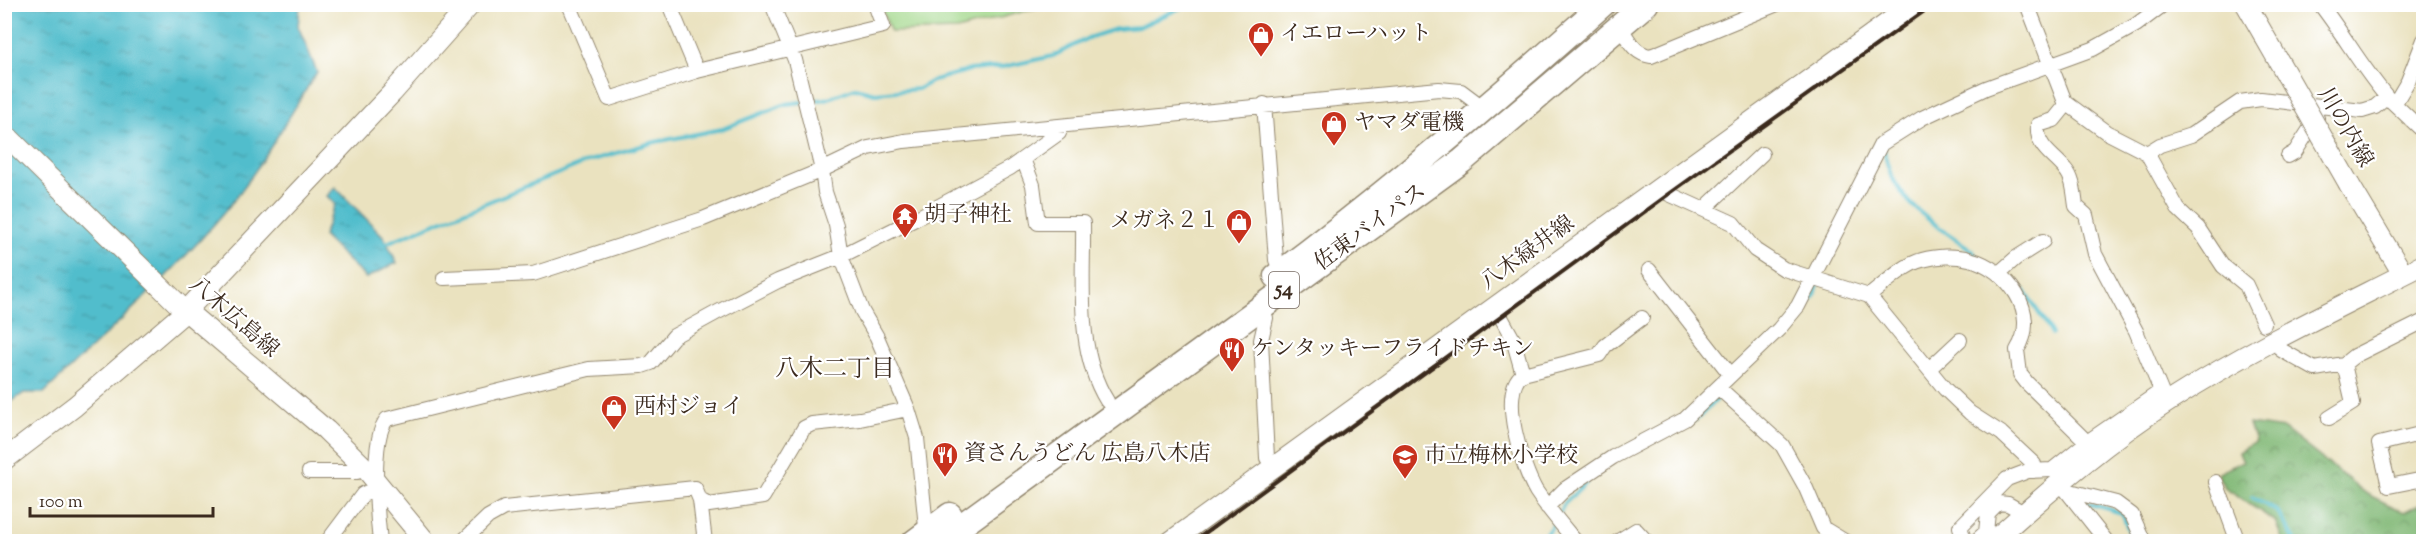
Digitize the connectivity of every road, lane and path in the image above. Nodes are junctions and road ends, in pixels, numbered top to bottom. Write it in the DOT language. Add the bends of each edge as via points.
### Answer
graph roads {
  1 [pos="471,4"];
  2 [pos="569,4"];
  3 [pos="669,4"];
  4 [pos="772,4"];
  5 [pos="875,4"];
  6 [pos="1603,4"];
  7 [pos="1646,4"];
  8 [pos="1777,4"];
  9 [pos="1914,4"];
  10 [pos="2027,4"];
  11 [pos="2164,4"];
  12 [pos="2246,4"];
  13 [pos="2320,4"];
  14 [pos="1620,27"];
  15 [pos="2424,40"];
  16 [pos="793,54"];
  17 [pos="2049,64"];
  18 [pos="697,71"];
  19 [pos="2391,100"];
  20 [pos="1264,104"];
  21 [pos="2067,104"];
  22 [pos="2331,108"];
  23 [pos="1485,109"];
  24 [pos="1061,126"];
  25 [pos="2424,132"];
  26 [pos="4,133"];
  27 [pos="2147,153"];
  28 [pos="1762,154"];
  29 [pos="2288,156"];
  30 [pos="1023,159"];
  31 [pos="822,170"];
  32 [pos="1661,186"];
  33 [pos="1704,209"];
  34 [pos="2043,241"];
  35 [pos="841,256"];
  36 [pos="2424,264"];
  37 [pos="1648,270"];
  38 [pos="1999,273"];
  39 [pos="2403,274"];
  40 [pos="444,278"];
  41 [pos="1811,279"];
  42 [pos="1285,280"];
  43 [pos="1869,296"];
  44 [pos="1261,307"];
  45 [pos="1496,308"];
  46 [pos="186,311"];
  47 [pos="1642,318"];
  48 [pos="2424,321"];
  49 [pos="2264,324"];
  50 [pos="1960,340"];
  51 [pos="2281,350"];
  52 [pos="2344,364"];
  53 [pos="1929,369"];
  54 [pos="1523,374"];
  55 [pos="1730,374"];
  56 [pos="1719,388"];
  57 [pos="1107,401"];
  58 [pos="908,409"];
  59 [pos="2329,418"];
  60 [pos="2424,433"];
  61 [pos="2087,442"];
  62 [pos="4,460"];
  63 [pos="1274,467"];
  64 [pos="2034,471"];
  65 [pos="309,472"];
  66 [pos="371,478"];
  67 [pos="2424,479"];
  68 [pos="2216,482"];
  69 [pos="2063,487"];
  70 [pos="700,500"];
  71 [pos="1547,507"];
  72 [pos="2024,513"];
  73 [pos="927,539"];
  74 [pos="327,542"];
  75 [pos="380,542"];
  76 [pos="426,542"];
  77 [pos="462,542"];
  78 [pos="705,542"];
  79 [pos="1170,542"];
  80 [pos="1576,542"];
  81 [pos="1617,542"];
  82 [pos="1647,542"];
  83 [pos="1846,542"];
  84 [pos="1965,542"];
  85 [pos="1975,542"];
  86 [pos="1992,542"];
  87 [pos="2107,542"];
  88 [pos="2144,542"];
  89 [pos="2238,542"];
  1 -- 46 [label="main road"];
  2 -- 18 [label="street" via="609,99"];
  3 -- 18 [label="street"];
  4 -- 16 [label="street"];
  5 -- 16 [label="street" via="883,26"];
  6 -- 23 [label="highway, 佐東バイパス / 54"];
  7 -- 14 [label="highway, 佐東バイパス / 54"];
  8 -- 14 [label="street" via="1651,56 1635,49"];
  9 -- 32 [label="main road, 八木緑井線"];
  10 -- 17 [label="street"];
  11 -- 17 [label="street" via="2093,49"];
  12 -- 39 [label="main road, 川の内線, bridge"];
  13 -- 19 [label="street" via="2366,72"];
  14 -- 42 [label="highway, 佐東バイパス / 54" via="1462,161"];
  15 -- 19 [label="street" via="2408,81"];
  16 -- 18 [label="street"];
  16 -- 31 [label="street"];
  17 -- 21 [label="street"];
  17 -- 41 [label="street" via="1933,113 1881,144"];
  19 -- 22 [label="street" via="2362,111"];
  19 -- 25 [label="street"];
  20 -- 23 [label="street" via="1439,89 1461,91"];
  20 -- 24 [label="street"];
  20 -- 42 [label="street" via="1276,260"];
  21 -- 27 [label="street" via="2106,132"];
  21 -- 61 [label="street" via="2054,120 2038,125 2038,135 2046,151 2067,170 2076,206 2086,215 2095,254 2136,331 2161,391"];
  22 -- 27 [label="street" via="2261,99 2240,102 2191,135"];
  22 -- 29 [label="street" via="2315,120 2295,152"];
  23 -- 42 [label="highway, 佐東バイパス / 54"];
  24 -- 30 [label="street" via="1059,133"];
  24 -- 31 [label="street" via="904,141 868,148"];
  26 -- 46 [label="main road, 八木広島線"];
  27 -- 49 [label="street" via="2178,209 2198,228 2223,266 2246,285"];
  28 -- 33 [label="street"];
  30 -- 35 [label="street"];
  30 -- 57 [label="street" via="1033,185 1038,223 1083,224 1086,345 1097,386"];
  31 -- 35 [label="street"];
  31 -- 40 [label="street" via="703,219 533,274"];
  32 -- 33 [label="street" via="1669,194"];
  32 -- 45 [label="main road, 八木緑井線"];
  33 -- 41 [label="street" via="1733,223 1764,256"];
  34 -- 38 [label="street"];
  35 -- 58 [label="street"];
  35 -- 66 [label="street" via="778,281 695,324 674,336 651,363 589,369 387,419 379,427"];
  36 -- 39 [label="main road"];
  37 -- 55 [label="street"];
  38 -- 43 [label="street" via="1970,259 1924,259"];
  38 -- 61 [label="street" via="2016,293 2026,315 2017,350 2020,374"];
  39 -- 69 [label="main road" via="2207,377 2136,423"];
  41 -- 43 [label="street"];
  41 -- 55 [label="street" via="1798,306 1779,329"];
  42 -- 44 [label="highway, 佐東バイパス / 54"];
  42 -- 57 [label="highway, 佐東バイパス / 54"];
  43 -- 53 [label="street"];
  44 -- 63 [label="street" via="1266,318 1261,340 1268,458"];
  44 -- 73 [label="highway, 佐東バイパス / 54"];
  45 -- 54 [label="street" via="1513,339"];
  45 -- 63 [label="main road, 八木緑井線"];
  46 -- 62 [label="main road" via="75,406"];
  46 -- 66 [label="main road, 八木広島線" via="317,423"];
  47 -- 54 [label="street" via="1599,355"];
  48 -- 52 [label="street"];
  50 -- 53 [label="street"];
  51 -- 52 [label="street" via="2315,369"];
  52 -- 59 [label="street" via="2353,403"];
  53 -- 64 [label="street" via="1970,413 2022,451 2034,464"];
  54 -- 71 [label="street" via="1511,400 1513,423 1528,474"];
  55 -- 56 [label="street"];
  56 -- 71 [label="street" via="1685,419 1613,457 1565,489"];
  56 -- 83 [label="street" via="1782,445 1824,528"];
  57 -- 73 [label="highway, 佐東バイパス / 54"];
  58 -- 70 [label="street" via="812,424 804,428 763,497 709,505"];
  58 -- 73 [label="street" via="922,462"];
  60 -- 67 [label="street" via="2379,444 2389,486"];
  61 -- 64 [label="street" via="2052,470"];
  63 -- 79 [label="main road, 八木緑井線"];
  64 -- 84 [label="street" via="2007,478 1994,490 1960,527"];
  65 -- 66 [label="street" via="357,472"];
  66 -- 74 [label="street"];
  66 -- 75 [label="street"];
  66 -- 76 [label="main road, 八木広島線"];
  68 -- 89 [label="street"];
  69 -- 72 [label="main road"];
  69 -- 87 [label="street"];
  69 -- 88 [label="street" via="2116,503 2132,515"];
  70 -- 77 [label="street" via="695,488 504,508 488,517"];
  70 -- 78 [label="street"];
  71 -- 80 [label="street"];
  72 -- 85 [label="street" via="1998,503 1988,513 1986,532"];
  72 -- 86 [label="main road"];
  81 -- 82 [label="street" via="1636,530"];
}
